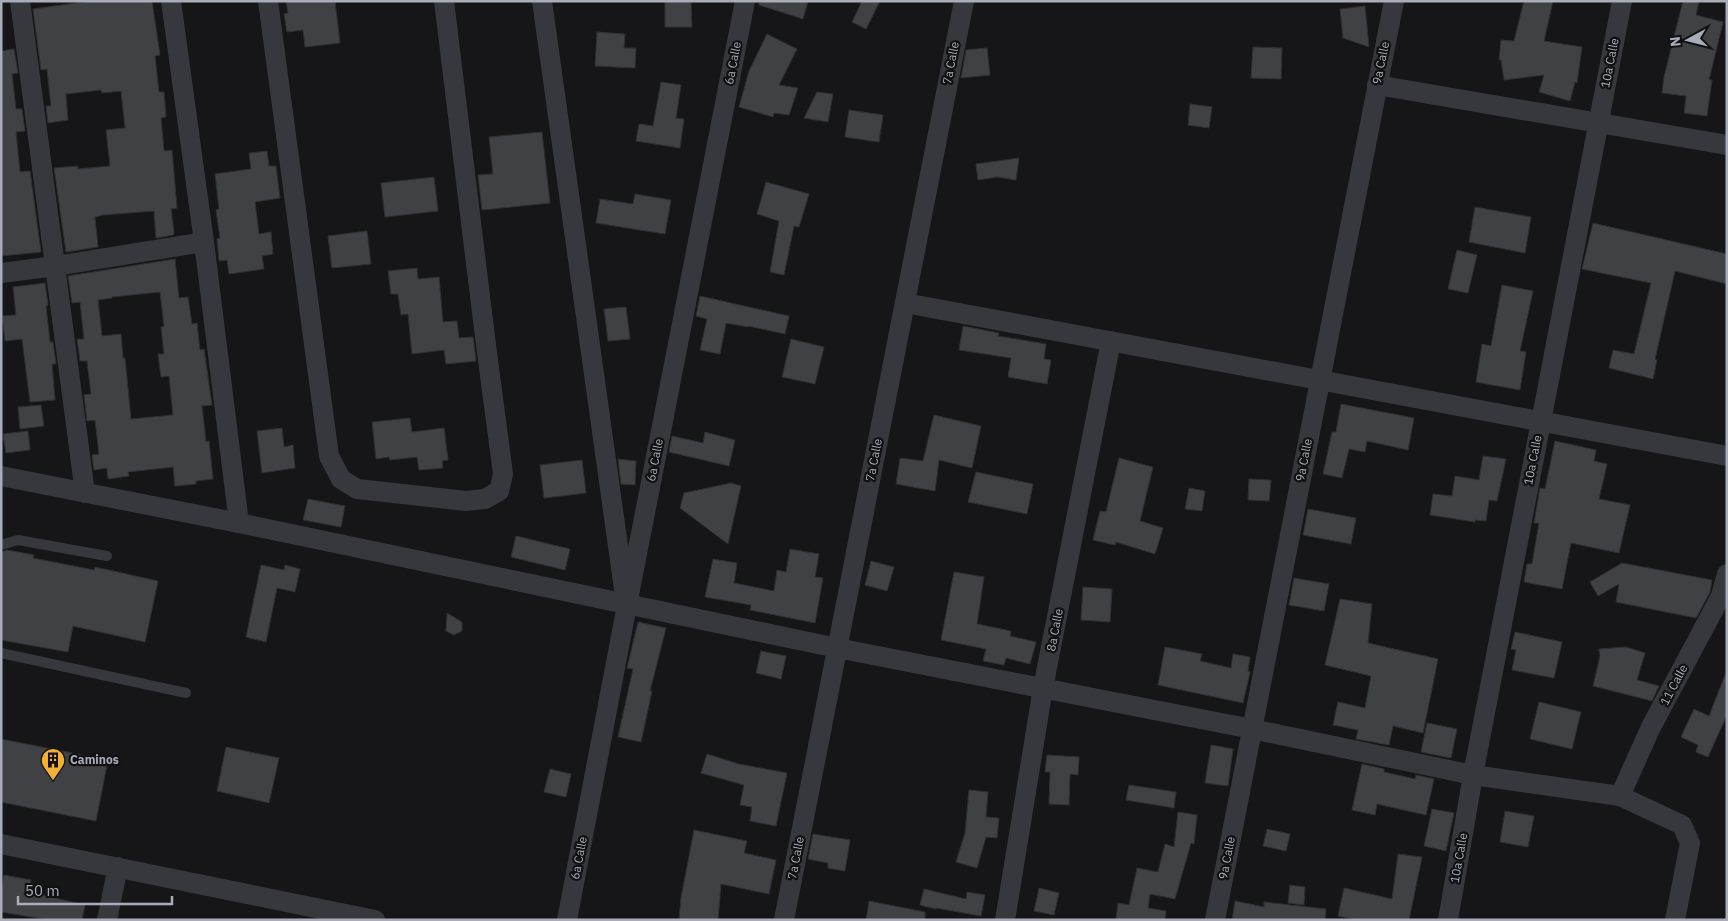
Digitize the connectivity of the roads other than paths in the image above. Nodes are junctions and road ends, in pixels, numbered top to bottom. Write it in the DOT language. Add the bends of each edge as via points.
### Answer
graph roads {
  1 [pos="20,1"];
  2 [pos="171,1"];
  3 [pos="268,1"];
  4 [pos="444,1"];
  5 [pos="542,1"];
  6 [pos="745,1"];
  7 [pos="964,1"];
  8 [pos="1394,1"];
  9 [pos="1622,1"];
  10 [pos="1377,85"];
  11 [pos="1598,123"];
  12 [pos="1727,145"];
  13 [pos="204,242"];
  14 [pos="56,266"];
  15 [pos="1,273"];
  16 [pos="905,303"];
  17 [pos="1111,341"];
  18 [pos="1320,380"];
  19 [pos="1541,420"];
  20 [pos="1727,456"];
  21 [pos="1,476"];
  22 [pos="85,493"];
  23 [pos="240,523"];
  24 [pos="1,545"];
  25 [pos="108,556"];
  26 [pos="1727,574"];
  27 [pos="626,604"];
  28 [pos="837,648"];
  29 [pos="1,653"];
  30 [pos="1043,688"];
  31 [pos="186,693"];
  32 [pos="1252,729"];
  33 [pos="1473,775"];
  34 [pos="1620,796"];
  35 [pos="1,844"];
  36 [pos="118,866"];
  37 [pos="335,916"];
  38 [pos="107,920"];
  39 [pos="375,920"];
  40 [pos="567,920"];
  41 [pos="784,920"];
  42 [pos="1004,920"];
  43 [pos="1215,920"];
  44 [pos="1448,920"];
  45 [pos="1675,920"];
  1 -- 14 [label="street"];
  2 -- 13 [label="street"];
  3 -- 4 [label="street" via="329,456 341,479 357,489 466,501 486,499 499,491 503,474"];
  5 -- 27 [label="street"];
  6 -- 27 [label="street, 6a Calle"];
  7 -- 16 [label="street, 7a Calle"];
  8 -- 10 [label="street, 9a Calle"];
  9 -- 11 [label="street, 10a Calle"];
  10 -- 11 [label="street"];
  10 -- 18 [label="street, 9a Calle"];
  11 -- 12 [label="street"];
  11 -- 19 [label="street, 10a Calle"];
  13 -- 14 [label="street"];
  13 -- 23 [label="street"];
  14 -- 15 [label="street"];
  14 -- 22 [label="street"];
  16 -- 17 [label="street"];
  16 -- 28 [label="street, 7a Calle"];
  17 -- 18 [label="street"];
  17 -- 30 [label="street, 8a Calle"];
  18 -- 19 [label="street"];
  18 -- 32 [label="street, 9a Calle"];
  19 -- 20 [label="street"];
  19 -- 33 [label="street, 10a Calle"];
  21 -- 22 [label="street"];
  22 -- 23 [label="street"];
  23 -- 27 [label="street"];
  24 -- 25 [label="lane" via="18,540"];
  26 -- 34 [label="street, 11 Calle" via="1720,596 1651,727"];
  27 -- 28 [label="street"];
  27 -- 40 [label="street, 6a Calle"];
  28 -- 30 [label="street"];
  28 -- 41 [label="street, 7a Calle"];
  29 -- 31 [label="lane"];
  30 -- 32 [label="street"];
  30 -- 42 [label="street, 8a Calle"];
  32 -- 33 [label="street"];
  32 -- 43 [label="street, 9a Calle"];
  33 -- 34 [label="street"];
  33 -- 44 [label="street, 10a Calle"];
  34 -- 45 [label="street" via="1682,825 1690,843"];
  35 -- 36 [label="street"];
  36 -- 37 [label="street"];
  36 -- 38 [label="street"];
  37 -- 39 [label="street"];
}
